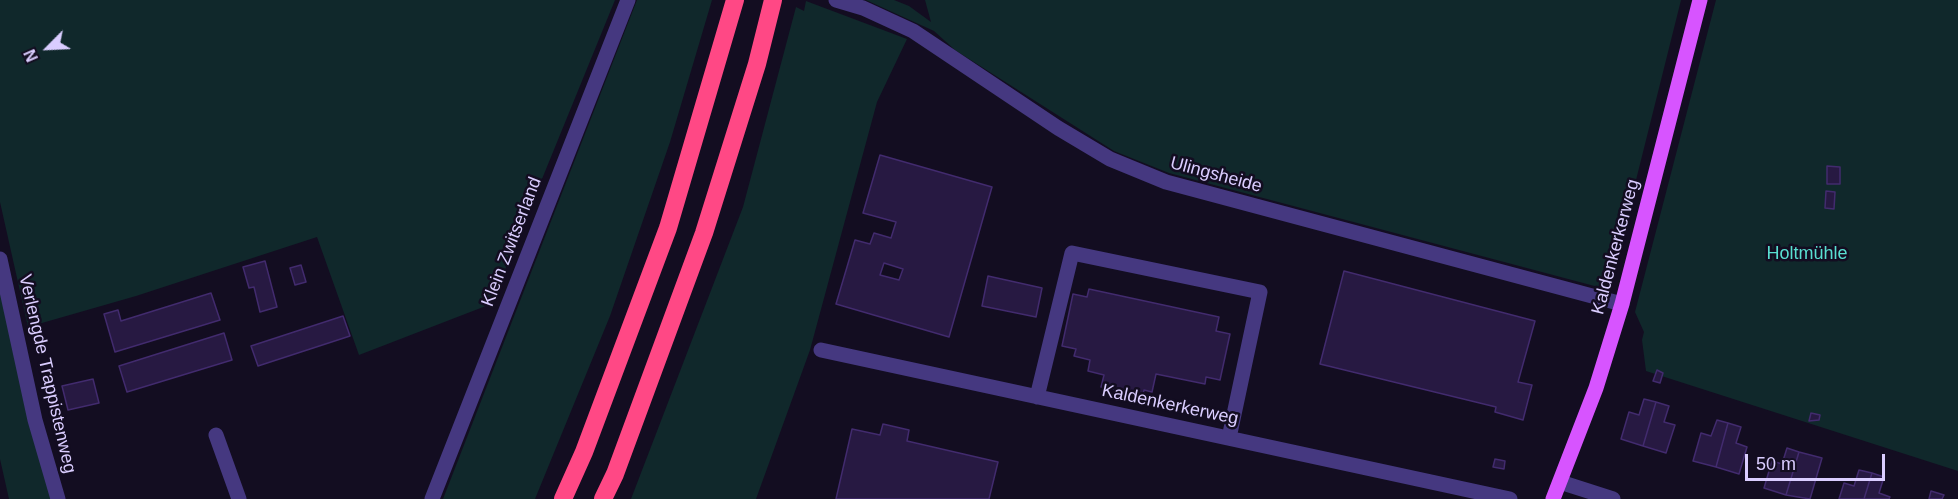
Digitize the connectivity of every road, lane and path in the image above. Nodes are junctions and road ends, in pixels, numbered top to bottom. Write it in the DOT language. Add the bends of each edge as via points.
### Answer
graph roads {
  1 [pos="628,0"];
  2 [pos="735,0"];
  3 [pos="773,0"];
  4 [pos="836,0"];
  5 [pos="1700,0"];
  6 [pos="0,259"];
  7 [pos="1622,304"];
  8 [pos="821,350"];
  9 [pos="1037,397"];
  10 [pos="216,435"];
  11 [pos="1228,438"];
  12 [pos="1560,482"];
  13 [pos="58,499"];
  14 [pos="239,499"];
  15 [pos="432,499"];
  16 [pos="563,499"];
  17 [pos="603,499"];
  18 [pos="1510,499"];
  19 [pos="1553,499"];
  20 [pos="1613,499"];
  1 -- 15 [label="street, Klein Zwitserland"];
  2 -- 16 [label="highway" via="668,228"];
  3 -- 17 [label="highway" via="704,233"];
  4 -- 7 [label="street, Ulingsheide" via="914,31 1084,144 1166,182"];
  5 -- 7 [label="main road, Kaldenkerkerweg"];
  6 -- 13 [label="street, Verlengde Trappistenweg" via="35,420"];
  7 -- 12 [label="main road, Kaldenkerkerweg" via="1596,388"];
  8 -- 9 [label="street, Kaldenkerkerweg"];
  9 -- 11 [label="street, Kaldenkerkerweg"];
  9 -- 11 [label="street" via="1072,253 1249,289 1260,292"];
  10 -- 14 [label="street"];
  11 -- 18 [label="street, Kaldenkerkerweg"];
  12 -- 19 [label="main road, Kaldenkerkerweg"];
  12 -- 20 [label="street"];
}
